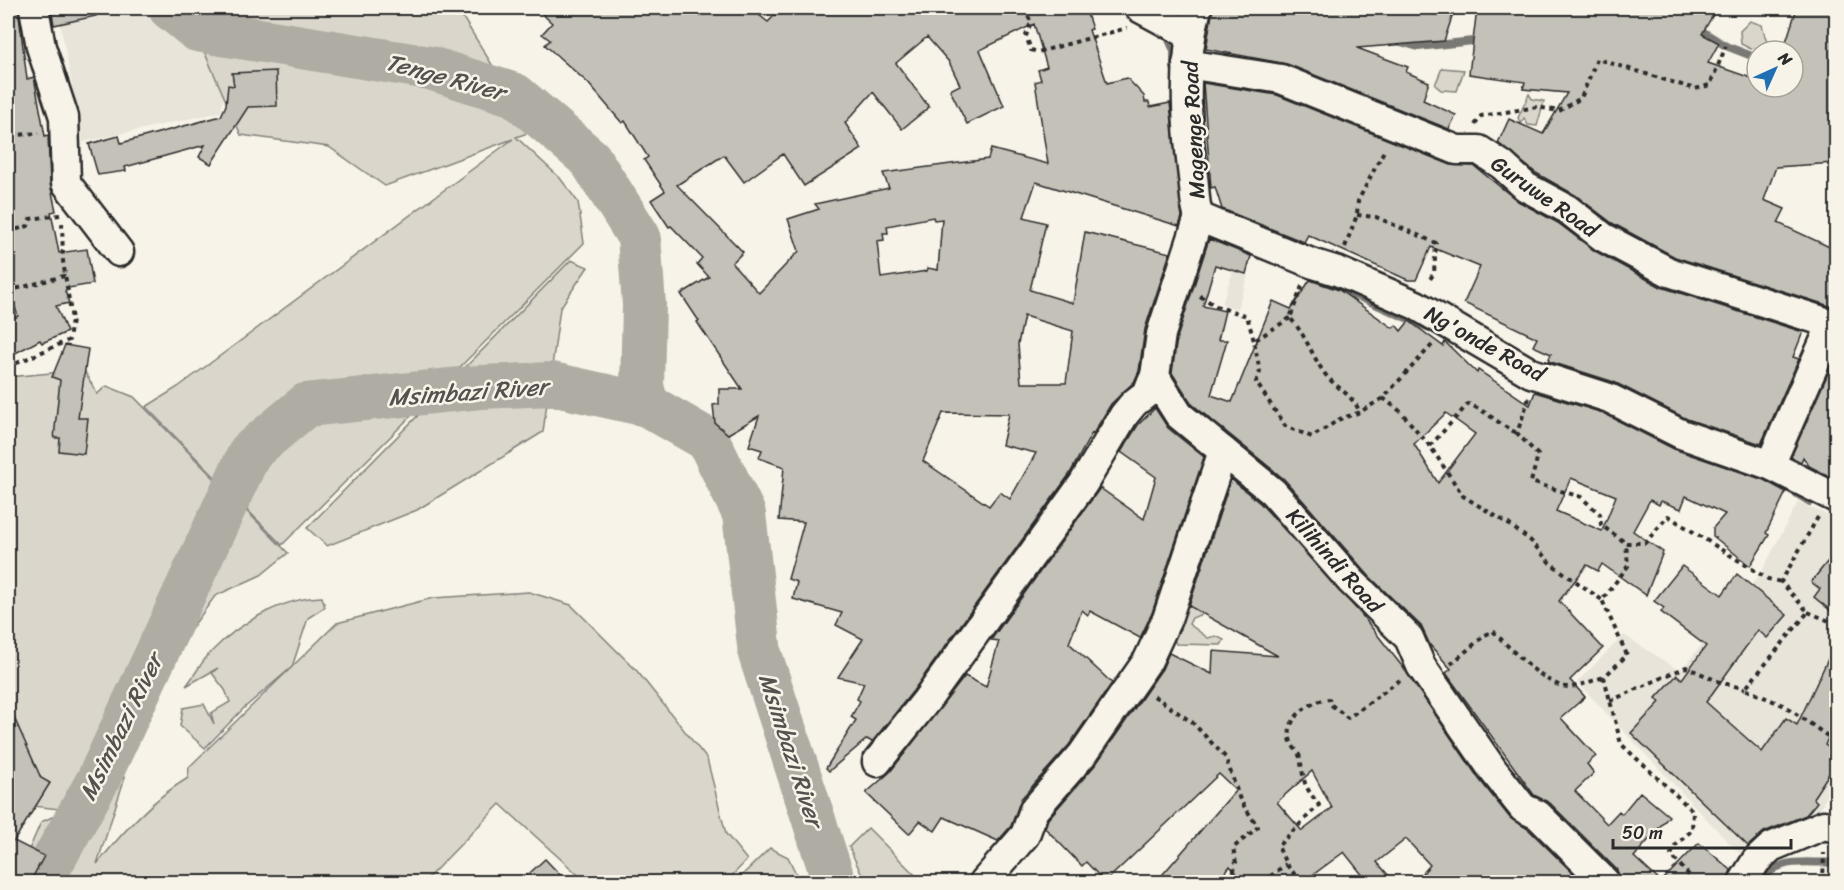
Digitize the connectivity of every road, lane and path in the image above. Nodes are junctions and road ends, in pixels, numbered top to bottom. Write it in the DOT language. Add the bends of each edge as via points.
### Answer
graph roads {
  1 [pos="34,8"];
  2 [pos="1024,8"];
  3 [pos="1197,8"];
  4 [pos="1143,10"];
  5 [pos="1190,35"];
  6 [pos="1726,46"];
  7 [pos="1187,64"];
  8 [pos="64,117"];
  9 [pos="8,124"];
  10 [pos="1394,126"];
  11 [pos="17,135"];
  12 [pos="8,137"];
  13 [pos="1457,150"];
  14 [pos="66,183"];
  15 [pos="1357,214"];
  16 [pos="62,215"];
  17 [pos="1199,217"];
  18 [pos="8,232"];
  19 [pos="119,252"];
  20 [pos="1324,267"];
  21 [pos="68,281"];
  22 [pos="1177,283"];
  23 [pos="8,291"];
  24 [pos="1416,305"];
  25 [pos="1290,318"];
  26 [pos="1451,323"];
  27 [pos="1254,341"];
  28 [pos="8,367"];
  29 [pos="1532,373"];
  30 [pos="1155,376"];
  31 [pos="1383,398"];
  32 [pos="1360,412"];
  33 [pos="1517,433"];
  34 [pos="1430,446"];
  35 [pos="1224,452"];
  36 [pos="1770,465"];
  37 [pos="1834,496"];
  38 [pos="1626,543"];
  39 [pos="1781,582"];
  40 [pos="1602,600"];
  41 [pos="1808,612"];
  42 [pos="1836,618"];
  43 [pos="1421,666"];
  44 [pos="1604,677"];
  45 [pos="1132,686"];
  46 [pos="1745,688"];
  47 [pos="1610,701"];
  48 [pos="1836,742"];
  49 [pos="877,762"];
  50 [pos="1836,828"];
  51 [pos="1286,864"];
  52 [pos="984,882"];
  53 [pos="1236,882"];
  54 [pos="1263,882"];
  55 [pos="1301,882"];
  56 [pos="1605,882"];
  57 [pos="1695,882"];
  58 [pos="1743,882"];
  1 -- 8 [label="street" via="40,47"];
  2 -- 4 [label="path" via="1032,22 1026,36 1031,50 1038,52 1118,33"];
  3 -- 5 [label="street, Magenge Road"];
  4 -- 5 [label="street"];
  5 -- 7 [label="street, Magenge Road"];
  6 -- 13 [label="path" via="1710,85 1695,89 1597,59 1581,98 1559,111 1537,107 1481,116"];
  7 -- 10 [label="street, Guruwe Road" via="1281,79"];
  7 -- 17 [label="street, Magenge Road" via="1188,134"];
  8 -- 11 [label="path" via="46,132"];
  8 -- 14 [label="street"];
  9 -- 11 [label="path"];
  10 -- 13 [label="street, Guruwe Road"];
  10 -- 15 [label="path" via="1358,201"];
  11 -- 12 [label="path"];
  13 -- 36 [label="street, Guruwe Road" via="1479,150 1603,237 1669,272 1832,324"];
  14 -- 16 [label="path"];
  14 -- 19 [label="street"];
  15 -- 20 [label="path"];
  15 -- 24 [label="path" via="1376,217 1436,243 1434,273"];
  16 -- 18 [label="path" via="30,219 28,226"];
  16 -- 21 [label="path" via="63,261"];
  17 -- 20 [label="street, Ng'onde Road"];
  17 -- 22 [label="street"];
  20 -- 24 [label="street, Ng'onde Road"];
  20 -- 25 [label="path"];
  21 -- 23 [label="path" via="64,276"];
  21 -- 28 [label="path" via="72,320 69,340"];
  22 -- 27 [label="path" via="1216,306 1247,316"];
  22 -- 30 [label="street" via="1161,334"];
  24 -- 26 [label="street, Ng'onde Road"];
  25 -- 27 [label="path"];
  25 -- 32 [label="path" via="1301,329 1323,370 1344,389"];
  26 -- 29 [label="street, Ng'onde Road"];
  26 -- 31 [label="path"];
  27 -- 32 [label="path" via="1260,372 1256,382 1284,426 1312,437 1340,419"];
  29 -- 33 [label="path" via="1529,399"];
  29 -- 36 [label="street, Ng'onde Road" via="1609,398 1681,434"];
  30 -- 35 [label="street, Kilihindi Road" via="1179,415"];
  30 -- 49 [label="street" via="1147,393 1124,415 1083,484 926,701"];
  31 -- 32 [label="path"];
  31 -- 34 [label="path" via="1400,411"];
  33 -- 34 [label="path" via="1468,404"];
  33 -- 38 [label="path" via="1538,455 1531,482 1581,497 1600,514 1601,525"];
  34 -- 40 [label="path" via="1463,496 1507,523 1531,541 1550,563"];
  35 -- 43 [label="street, Kilihindi Road" via="1273,492 1351,581 1409,638"];
  35 -- 45 [label="street" via="1167,619"];
  36 -- 37 [label="street, Ng'onde Road"];
  37 -- 39 [label="path"];
  38 -- 39 [label="path" via="1645,543 1668,516 1768,579"];
  38 -- 40 [label="path" via="1628,566"];
  39 -- 41 [label="path"];
  40 -- 44 [label="path" via="1627,655"];
  41 -- 42 [label="path" via="1834,623"];
  41 -- 46 [label="path"];
  43 -- 44 [label="path" via="1437,672 1458,661 1493,632 1530,667 1555,682 1570,687"];
  43 -- 51 [label="path" via="1348,718 1329,699 1317,700 1294,717 1291,743 1300,756 1304,786 1319,805 1279,843"];
  43 -- 56 [label="street, Kilihindi Road" via="1523,808 1538,815"];
  44 -- 47 [label="path"];
  45 -- 52 [label="street" via="1082,755 1034,810 1025,835"];
  45 -- 53 [label="path" via="1179,712 1226,758 1240,800 1258,827 1233,848 1236,863 1232,876"];
  46 -- 47 [label="path" via="1686,667"];
  46 -- 48 [label="path" via="1785,706"];
  47 -- 57 [label="path" via="1621,744 1693,811 1692,830 1671,855"];
  50 -- 58 [label="street" via="1824,825 1771,847"];
  51 -- 54 [label="path"];
  51 -- 55 [label="path"];
}
